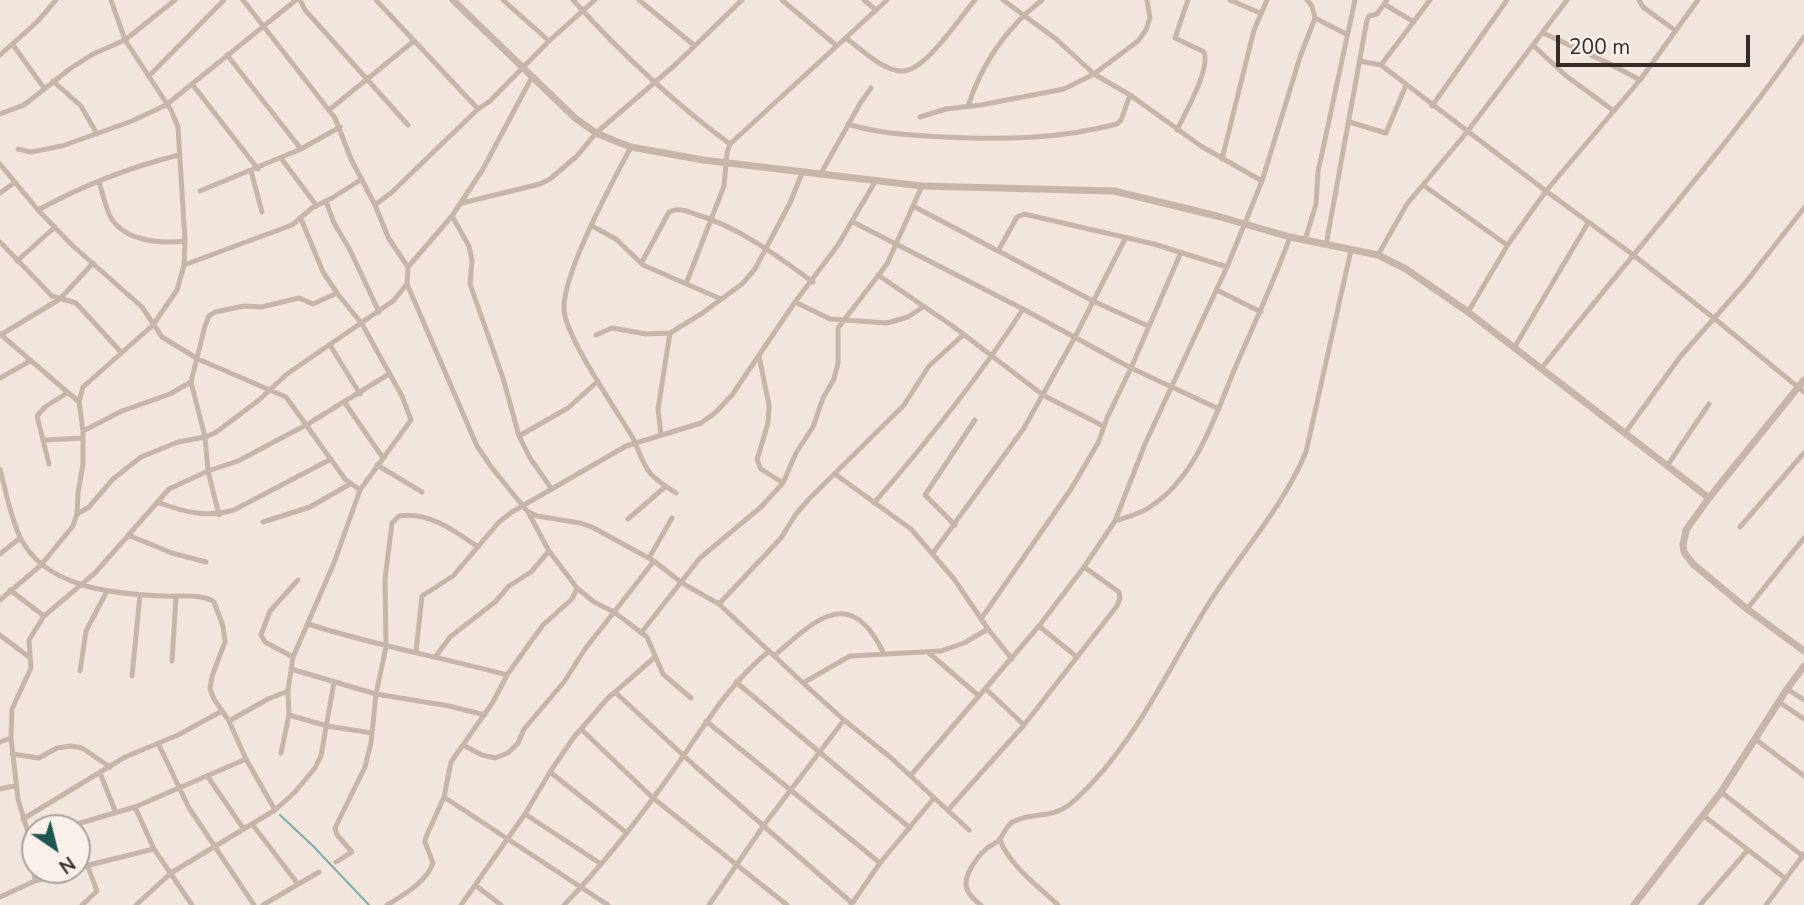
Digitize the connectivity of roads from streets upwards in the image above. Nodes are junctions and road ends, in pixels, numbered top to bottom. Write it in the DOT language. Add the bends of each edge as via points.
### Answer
graph roads {
  1 [pos="56,0"];
  2 [pos="111,0"];
  3 [pos="175,0"];
  4 [pos="224,0"];
  5 [pos="243,0"];
  6 [pos="298,0"];
  7 [pos="376,0"];
  8 [pos="503,0"];
  9 [pos="573,0"];
  10 [pos="595,0"];
  11 [pos="639,0"];
  12 [pos="742,0"];
  13 [pos="782,0"];
  14 [pos="864,0"];
  15 [pos="887,0"];
  16 [pos="975,0"];
  17 [pos="1003,0"];
  18 [pos="1042,0"];
  19 [pos="1147,0"];
  20 [pos="1188,0"];
  21 [pos="1230,0"];
  22 [pos="1267,0"];
  23 [pos="1307,0"];
  24 [pos="1355,0"];
  25 [pos="1430,0"];
  26 [pos="1507,0"];
  27 [pos="1567,0"];
  28 [pos="1639,0"];
  29 [pos="1698,0"];
  30 [pos="455,1"];
  31 [pos="1386,2"];
  32 [pos="583,10"];
  33 [pos="876,10"];
  34 [pos="1260,13"];
  35 [pos="1022,16"];
  36 [pos="1315,18"];
  37 [pos="1414,22"];
  38 [pos="263,26"];
  39 [pos="1676,31"];
  40 [pos="1543,33"];
  41 [pos="1346,34"];
  42 [pos="1804,37"];
  43 [pos="846,38"];
  44 [pos="125,40"];
  45 [pos="414,41"];
  46 [pos="549,41"];
  47 [pos="13,45"];
  48 [pos="695,46"];
  49 [pos="837,46"];
  50 [pos="1534,46"];
  51 [pos="0,55"];
  52 [pos="227,55"];
  53 [pos="1360,61"];
  54 [pos="1381,65"];
  55 [pos="522,67"];
  56 [pos="1094,74"];
  57 [pos="149,76"];
  58 [pos="531,77"];
  59 [pos="368,80"];
  60 [pos="1640,80"];
  61 [pos="53,81"];
  62 [pos="654,83"];
  63 [pos="192,84"];
  64 [pos="1406,85"];
  65 [pos="44,88"];
  66 [pos="872,88"];
  67 [pos="1130,95"];
  68 [pos="166,105"];
  69 [pos="968,106"];
  70 [pos="1432,106"];
  71 [pos="478,109"];
  72 [pos="330,110"];
  73 [pos="1614,111"];
  74 [pos="0,114"];
  75 [pos="920,117"];
  76 [pos="1349,122"];
  77 [pos="848,124"];
  78 [pos="408,125"];
  79 [pos="340,127"];
  80 [pos="1177,130"];
  81 [pos="1467,132"];
  82 [pos="596,133"];
  83 [pos="97,134"];
  84 [pos="730,144"];
  85 [pos="631,147"];
  86 [pos="18,149"];
  87 [pos="302,149"];
  88 [pos="178,155"];
  89 [pos="281,158"];
  90 [pos="1223,159"];
  91 [pos="0,164"];
  92 [pos="726,164"];
  93 [pos="258,169"];
  94 [pos="251,171"];
  95 [pos="802,173"];
  96 [pos="820,175"];
  97 [pos="362,179"];
  98 [pos="1262,181"];
  99 [pos="99,182"];
  100 [pos="875,182"];
  101 [pos="14,183"];
  102 [pos="1423,185"];
  103 [pos="922,186"];
  104 [pos="200,191"];
  105 [pos="1546,191"];
  106 [pos="0,193"];
  107 [pos="326,201"];
  108 [pos="462,203"];
  109 [pos="316,205"];
  110 [pos="375,205"];
  111 [pos="913,206"];
  112 [pos="1804,208"];
  113 [pos="38,210"];
  114 [pos="262,212"];
  115 [pos="452,216"];
  116 [pos="301,219"];
  117 [pos="711,219"];
  118 [pos="853,222"];
  119 [pos="1244,223"];
  120 [pos="1588,223"];
  121 [pos="592,226"];
  122 [pos="55,227"];
  123 [pos="1290,237"];
  124 [pos="1125,239"];
  125 [pos="186,241"];
  126 [pos="1308,241"];
  127 [pos="0,243"];
  128 [pos="897,244"];
  129 [pos="1323,244"];
  130 [pos="1507,246"];
  131 [pos="765,248"];
  132 [pos="1351,250"];
  133 [pos="998,251"];
  134 [pos="1181,253"];
  135 [pos="1632,254"];
  136 [pos="1378,256"];
  137 [pos="17,261"];
  138 [pos="642,262"];
  139 [pos="93,263"];
  140 [pos="184,265"];
  141 [pos="408,267"];
  142 [pos="1227,267"];
  143 [pos="878,275"];
  144 [pos="813,282"];
  145 [pos="407,284"];
  146 [pos="686,284"];
  147 [pos="1217,290"];
  148 [pos="337,293"];
  149 [pos="60,299"];
  150 [pos="721,299"];
  151 [pos="1093,301"];
  152 [pos="795,302"];
  153 [pos="923,307"];
  154 [pos="1023,309"];
  155 [pos="379,312"];
  156 [pos="1261,312"];
  157 [pos="1468,312"];
  158 [pos="1715,318"];
  159 [pos="844,319"];
  160 [pos="362,324"];
  161 [pos="153,325"];
  162 [pos="1148,326"];
  163 [pos="670,333"];
  164 [pos="1,334"];
  165 [pos="596,335"];
  166 [pos="963,335"];
  167 [pos="1075,337"];
  168 [pos="330,345"];
  169 [pos="1514,348"];
  170 [pos="121,352"];
  171 [pos="759,356"];
  172 [pos="992,356"];
  173 [pos="198,359"];
  174 [pos="30,361"];
  175 [pos="1131,368"];
  176 [pos="1541,369"];
  177 [pos="389,374"];
  178 [pos="0,378"];
  179 [pos="1804,380"];
  180 [pos="598,381"];
  181 [pos="191,382"];
  182 [pos="270,388"];
  183 [pos="1173,388"];
  184 [pos="1801,390"];
  185 [pos="67,393"];
  186 [pos="360,394"];
  187 [pos="1043,395"];
  188 [pos="79,402"];
  189 [pos="345,403"];
  190 [pos="1709,404"];
  191 [pos="1219,409"];
  192 [pos="975,420"];
  193 [pos="308,424"];
  194 [pos="1103,426"];
  195 [pos="1625,433"];
  196 [pos="83,434"];
  197 [pos="661,435"];
  198 [pos="519,436"];
  199 [pos="205,437"];
  200 [pos="45,440"];
  201 [pos="635,442"];
  202 [pos="1804,453"];
  203 [pos="383,458"];
  204 [pos="331,459"];
  205 [pos="49,464"];
  206 [pos="377,466"];
  207 [pos="1667,466"];
  208 [pos="0,470"];
  209 [pos="208,471"];
  210 [pos="835,474"];
  211 [pos="783,483"];
  212 [pos="350,484"];
  213 [pos="665,486"];
  214 [pos="551,488"];
  215 [pos="360,490"];
  216 [pos="422,492"];
  217 [pos="676,493"];
  218 [pos="1709,498"];
  219 [pos="157,502"];
  220 [pos="874,503"];
  221 [pos="525,508"];
  222 [pos="77,514"];
  223 [pos="219,514"];
  224 [pos="672,518"];
  225 [pos="628,519"];
  226 [pos="1115,521"];
  227 [pos="262,522"];
  228 [pos="955,525"];
  229 [pos="1740,527"];
  230 [pos="128,535"];
  231 [pos="20,538"];
  232 [pos="1804,538"];
  233 [pos="478,547"];
  234 [pos="549,551"];
  235 [pos="933,553"];
  236 [pos="0,554"];
  237 [pos="651,559"];
  238 [pos="206,562"];
  239 [pos="41,565"];
  240 [pos="1084,567"];
  241 [pos="298,580"];
  242 [pos="682,583"];
  243 [pos="80,584"];
  244 [pos="577,588"];
  245 [pos="10,590"];
  246 [pos="107,590"];
  247 [pos="140,595"];
  248 [pos="176,597"];
  249 [pos="0,600"];
  250 [pos="719,604"];
  251 [pos="1747,609"];
  252 [pos="614,612"];
  253 [pos="44,616"];
  254 [pos="981,619"];
  255 [pos="308,625"];
  256 [pos="1039,626"];
  257 [pos="988,629"];
  258 [pos="641,633"];
  259 [pos="0,635"];
  260 [pos="386,647"];
  261 [pos="769,651"];
  262 [pos="1804,651"];
  263 [pos="416,652"];
  264 [pos="929,653"];
  265 [pos="884,654"];
  266 [pos="436,656"];
  267 [pos="655,656"];
  268 [pos="774,656"];
  269 [pos="29,657"];
  270 [pos="293,657"];
  271 [pos="1077,657"];
  272 [pos="1013,659"];
  273 [pos="172,661"];
  274 [pos="1804,666"];
  275 [pos="291,669"];
  276 [pos="80,671"];
  277 [pos="507,675"];
  278 [pos="132,676"];
  279 [pos="334,682"];
  280 [pos="736,682"];
  281 [pos="803,683"];
  282 [pos="986,689"];
  283 [pos="1787,689"];
  284 [pos="288,691"];
  285 [pos="615,691"];
  286 [pos="376,694"];
  287 [pos="979,696"];
  288 [pos="691,698"];
  289 [pos="1804,700"];
  290 [pos="1779,702"];
  291 [pos="222,711"];
  292 [pos="289,715"];
  293 [pos="485,715"];
  294 [pos="1804,719"];
  295 [pos="844,720"];
  296 [pos="229,721"];
  297 [pos="706,721"];
  298 [pos="1024,725"];
  299 [pos="327,726"];
  300 [pos="581,729"];
  301 [pos="372,733"];
  302 [pos="10,738"];
  303 [pos="1755,739"];
  304 [pos="0,742"];
  305 [pos="158,743"];
  306 [pos="463,745"];
  307 [pos="281,752"];
  308 [pos="820,752"];
  309 [pos="12,754"];
  310 [pos="684,755"];
  311 [pos="246,760"];
  312 [pos="110,767"];
  313 [pos="550,772"];
  314 [pos="100,773"];
  315 [pos="911,775"];
  316 [pos="208,776"];
  317 [pos="1804,776"];
  318 [pos="17,785"];
  319 [pos="0,789"];
  320 [pos="792,789"];
  321 [pos="178,790"];
  322 [pos="1721,792"];
  323 [pos="444,797"];
  324 [pos="653,798"];
  325 [pos="934,798"];
  326 [pos="135,807"];
  327 [pos="275,810"];
  328 [pos="948,810"];
  329 [pos="116,813"];
  330 [pos="22,814"];
  331 [pos="31,814"];
  332 [pos="525,814"];
  333 [pos="1704,816"];
  334 [pos="91,820"];
  335 [pos="252,824"];
  336 [pos="764,825"];
  337 [pos="243,828"];
  338 [pos="910,828"];
  339 [pos="969,830"];
  340 [pos="627,833"];
  341 [pos="509,838"];
  342 [pos="1000,840"];
  343 [pos="215,845"];
  344 [pos="154,849"];
  345 [pos="1747,851"];
  346 [pos="1804,855"];
  347 [pos="336,862"];
  348 [pos="91,863"];
  349 [pos="880,863"];
  350 [pos="601,864"];
  351 [pos="736,865"];
  352 [pos="91,872"];
  353 [pos="319,872"];
  354 [pos="171,873"];
  355 [pos="1786,879"];
  356 [pos="28,884"];
  357 [pos="298,884"];
  358 [pos="475,885"];
  359 [pos="581,887"];
  360 [pos="0,897"];
  361 [pos="851,904"];
  362 [pos="82,905"];
  363 [pos="136,905"];
  364 [pos="192,905"];
  365 [pos="254,905"];
  366 [pos="263,905"];
  367 [pos="387,905"];
  368 [pos="461,905"];
  369 [pos="501,905"];
  370 [pos="564,905"];
  371 [pos="608,905"];
  372 [pos="709,905"];
  373 [pos="787,905"];
  374 [pos="981,905"];
  375 [pos="1058,905"];
  376 [pos="1634,905"];
  377 [pos="1700,905"];
  378 [pos="1766,905"];
  1 -- 47 [label="street"];
  2 -- 44 [label="street"];
  3 -- 44 [label="street"];
  4 -- 57 [label="street"];
  5 -- 38 [label="street"];
  6 -- 38 [label="street"];
  6 -- 59 [label="street"];
  7 -- 45 [label="street"];
  8 -- 46 [label="street"];
  9 -- 32 [label="street"];
  10 -- 32 [label="street"];
  11 -- 48 [label="street"];
  12 -- 48 [label="street"];
  13 -- 49 [label="street"];
  14 -- 33 [label="street"];
  15 -- 33 [label="street"];
  16 -- 43 [label="street" via="926,60 910,70 902,72 883,64"];
  17 -- 35 [label="street"];
  18 -- 35 [label="street"];
  19 -- 56 [label="street" via="1150,18 1142,36"];
  20 -- 80 [label="street" via="1175,38 1207,57"];
  21 -- 34 [label="street"];
  22 -- 34 [label="street"];
  23 -- 36 [label="street"];
  24 -- 41 [label="street"];
  25 -- 37 [label="street"];
  26 -- 70 [label="street"];
  27 -- 40 [label="street"];
  28 -- 39 [label="street"];
  29 -- 39 [label="street"];
  30 -- 55 [label="street"];
  31 -- 37 [label="street"];
  31 -- 53 [label="street" via="1377,14 1367,17"];
  32 -- 46 [label="street"];
  32 -- 62 [label="street"];
  33 -- 43 [label="street"];
  34 -- 90 [label="street"];
  35 -- 56 [label="street"];
  35 -- 69 [label="street" via="990,55"];
  36 -- 41 [label="street"];
  36 -- 98 [label="street"];
  37 -- 54 [label="street"];
  38 -- 52 [label="street"];
  38 -- 72 [label="street"];
  39 -- 60 [label="street"];
  40 -- 50 [label="street"];
  40 -- 60 [label="street"];
  41 -- 126 [label="street"];
  42 -- 135 [label="street" via="1739,125"];
  43 -- 49 [label="street"];
  44 -- 57 [label="street"];
  44 -- 61 [label="street" via="93,54"];
  45 -- 59 [label="street"];
  45 -- 71 [label="street"];
  46 -- 55 [label="street"];
  47 -- 51 [label="street"];
  47 -- 65 [label="street"];
  48 -- 62 [label="street"];
  49 -- 84 [label="street"];
  50 -- 73 [label="street" via="1564,75"];
  50 -- 81 [label="street"];
  52 -- 63 [label="street"];
  52 -- 87 [label="street"];
  53 -- 54 [label="street"];
  53 -- 76 [label="street"];
  54 -- 64 [label="street"];
  55 -- 58 [label="street"];
  55 -- 71 [label="street"];
  56 -- 67 [label="street"];
  56 -- 69 [label="street" via="1064,89"];
  57 -- 68 [label="street"];
  58 -- 82 [label="street"];
  58 -- 108 [label="street"];
  59 -- 72 [label="street"];
  59 -- 78 [label="street"];
  60 -- 73 [label="street"];
  61 -- 65 [label="street"];
  61 -- 83 [label="street" via="81,106"];
  62 -- 82 [label="street"];
  62 -- 84 [label="street"];
  63 -- 68 [label="street"];
  63 -- 93 [label="street"];
  64 -- 70 [label="street"];
  64 -- 76 [label="street" via="1386,133"];
  65 -- 74 [label="street" via="24,104"];
  66 -- 77 [label="street"];
  67 -- 77 [label="street" via="1117,124 1055,137 938,137"];
  67 -- 80 [label="street"];
  68 -- 83 [label="street"];
  68 -- 88 [label="street" via="178,127"];
  69 -- 75 [label="street"];
  70 -- 81 [label="street"];
  71 -- 110 [label="street"];
  72 -- 79 [label="street"];
  73 -- 105 [label="street"];
  76 -- 129 [label="street"];
  77 -- 96 [label="street"];
  79 -- 87 [label="street"];
  79 -- 97 [label="street"];
  80 -- 90 [label="street"];
  81 -- 102 [label="street"];
  81 -- 105 [label="street"];
  82 -- 85 [label="street"];
  82 -- 108 [label="street" via="550,179"];
  83 -- 86 [label="street" via="38,152"];
  84 -- 92 [label="street"];
  85 -- 92 [label="street"];
  85 -- 121 [label="street"];
  87 -- 89 [label="street"];
  88 -- 99 [label="street"];
  88 -- 125 [label="street"];
  89 -- 93 [label="street"];
  89 -- 109 [label="street"];
  90 -- 98 [label="street"];
  91 -- 101 [label="street"];
  92 -- 95 [label="street"];
  92 -- 117 [label="street" via="724,186"];
  93 -- 94 [label="street"];
  94 -- 104 [label="street"];
  94 -- 114 [label="street"];
  95 -- 96 [label="street"];
  95 -- 131 [label="street"];
  96 -- 100 [label="street"];
  97 -- 107 [label="street"];
  97 -- 110 [label="street"];
  98 -- 119 [label="street"];
  99 -- 113 [label="street"];
  99 -- 125 [label="street" via="109,215 123,230 154,242"];
  100 -- 103 [label="street"];
  100 -- 118 [label="street"];
  101 -- 106 [label="street"];
  101 -- 113 [label="street"];
  102 -- 130 [label="street"];
  102 -- 136 [label="street"];
  103 -- 111 [label="street"];
  103 -- 119 [label="street" via="1114,191"];
  105 -- 120 [label="street"];
  105 -- 130 [label="street"];
  107 -- 109 [label="street"];
  107 -- 155 [label="street"];
  108 -- 115 [label="street"];
  109 -- 116 [label="street"];
  110 -- 141 [label="street" via="389,239"];
  111 -- 128 [label="street"];
  111 -- 133 [label="street"];
  112 -- 158 [label="street"];
  113 -- 122 [label="street"];
  115 -- 141 [label="street"];
  115 -- 198 [label="street" via="469,246 470,284"];
  116 -- 140 [label="street" via="269,236"];
  116 -- 148 [label="street"];
  117 -- 131 [label="street"];
  117 -- 138 [label="street" via="671,210"];
  117 -- 146 [label="street"];
  118 -- 128 [label="street"];
  118 -- 144 [label="street"];
  119 -- 123 [label="street"];
  119 -- 142 [label="street"];
  120 -- 135 [label="street"];
  120 -- 169 [label="street"];
  121 -- 138 [label="street"];
  121 -- 180 [label="street" via="564,310"];
  122 -- 137 [label="street"];
  122 -- 139 [label="street"];
  123 -- 126 [label="street"];
  123 -- 156 [label="street"];
  124 -- 133 [label="street" via="1020,215"];
  124 -- 134 [label="street"];
  124 -- 151 [label="street"];
  125 -- 140 [label="street"];
  126 -- 129 [label="street"];
  127 -- 137 [label="street"];
  128 -- 143 [label="street"];
  128 -- 154 [label="street"];
  129 -- 132 [label="street"];
  130 -- 157 [label="street"];
  131 -- 144 [label="street"];
  131 -- 150 [label="street" via="749,277"];
  132 -- 136 [label="street"];
  132 -- 342 [label="street" via="1306,452 1295,476 1207,606 1146,713 1108,762 1066,807 1046,816 1016,820"];
  133 -- 151 [label="street"];
  134 -- 142 [label="street"];
  134 -- 162 [label="street"];
  135 -- 158 [label="street"];
  135 -- 176 [label="street"];
  136 -- 157 [label="street" via="1406,269"];
  137 -- 149 [label="street"];
  138 -- 146 [label="street"];
  139 -- 149 [label="street"];
  139 -- 161 [label="street" via="142,307"];
  140 -- 161 [label="street" via="177,290"];
  141 -- 145 [label="street"];
  142 -- 147 [label="street"];
  143 -- 153 [label="street"];
  143 -- 159 [label="street"];
  144 -- 152 [label="street"];
  145 -- 155 [label="street"];
  145 -- 221 [label="street" via="478,446"];
  146 -- 150 [label="street"];
  147 -- 156 [label="street"];
  147 -- 183 [label="street"];
  148 -- 160 [label="street"];
  148 -- 173 [label="street" via="313,304 299,298 215,312 205,326"];
  149 -- 164 [label="street"];
  149 -- 170 [label="street" via="76,303"];
  150 -- 163 [label="street"];
  151 -- 162 [label="street"];
  151 -- 167 [label="street"];
  152 -- 159 [label="street" via="819,316"];
  152 -- 171 [label="street"];
  153 -- 159 [label="street" via="887,323"];
  153 -- 166 [label="street"];
  154 -- 167 [label="street"];
  154 -- 172 [label="street"];
  155 -- 160 [label="street"];
  156 -- 191 [label="street"];
  157 -- 169 [label="street"];
  158 -- 184 [label="street"];
  158 -- 195 [label="street" via="1680,357"];
  159 -- 211 [label="street" via="837,334 834,379"];
  160 -- 168 [label="street"];
  160 -- 177 [label="street"];
  161 -- 170 [label="street"];
  161 -- 173 [label="street" via="163,337"];
  162 -- 175 [label="street"];
  163 -- 165 [label="street" via="612,328"];
  163 -- 197 [label="street" via="657,409"];
  164 -- 174 [label="street"];
  166 -- 172 [label="street"];
  166 -- 210 [label="street" via="935,359 904,405"];
  167 -- 175 [label="street"];
  167 -- 187 [label="street"];
  168 -- 182 [label="street"];
  168 -- 186 [label="street"];
  169 -- 176 [label="street"];
  170 -- 188 [label="street" via="83,387"];
  171 -- 197 [label="street" via="715,413 701,423"];
  171 -- 211 [label="street" via="769,405 757,460 761,469"];
  172 -- 187 [label="street"];
  172 -- 220 [label="street" via="946,419"];
  173 -- 181 [label="street"];
  173 -- 182 [label="street"];
  174 -- 178 [label="street"];
  174 -- 185 [label="street"];
  175 -- 183 [label="street"];
  175 -- 194 [label="street"];
  176 -- 195 [label="street"];
  177 -- 186 [label="street"];
  177 -- 203 [label="street" via="411,420"];
  179 -- 184 [label="street"];
  180 -- 198 [label="street" via="568,408"];
  180 -- 201 [label="street"];
  181 -- 196 [label="street" via="122,411"];
  181 -- 199 [label="street"];
  182 -- 193 [label="street" via="286,397"];
  182 -- 199 [label="street" via="226,426"];
  183 -- 191 [label="street"];
  183 -- 226 [label="street"];
  184 -- 218 [label="street"];
  185 -- 188 [label="street"];
  185 -- 200 [label="street" via="37,416"];
  186 -- 189 [label="street"];
  187 -- 194 [label="street"];
  187 -- 228 [label="street"];
  188 -- 196 [label="street"];
  189 -- 193 [label="street"];
  189 -- 203 [label="street"];
  190 -- 207 [label="street"];
  191 -- 226 [label="street" via="1178,481 1147,509"];
  192 -- 228 [label="street" via="925,495"];
  193 -- 204 [label="street"];
  193 -- 209 [label="street" via="238,461"];
  194 -- 254 [label="street" via="1071,489"];
  195 -- 207 [label="street"];
  196 -- 200 [label="street"];
  196 -- 222 [label="street"];
  197 -- 201 [label="street"];
  198 -- 214 [label="street"];
  199 -- 209 [label="street"];
  199 -- 222 [label="street" via="141,457"];
  200 -- 205 [label="street"];
  201 -- 213 [label="street" via="648,472"];
  201 -- 214 [label="street"];
  202 -- 229 [label="street"];
  203 -- 206 [label="street"];
  204 -- 212 [label="street"];
  204 -- 223 [label="street"];
  206 -- 215 [label="street"];
  206 -- 216 [label="street"];
  207 -- 218 [label="street"];
  208 -- 231 [label="street"];
  209 -- 219 [label="street" via="174,486"];
  209 -- 223 [label="street"];
  210 -- 220 [label="street"];
  210 -- 250 [label="street"];
  211 -- 242 [label="street" via="700,558"];
  212 -- 215 [label="street"];
  212 -- 227 [label="street" via="310,507"];
  213 -- 217 [label="street"];
  213 -- 225 [label="street"];
  214 -- 221 [label="street"];
  215 -- 255 [label="street"];
  218 -- 251 [label="street" via="1686,530 1684,552"];
  219 -- 223 [label="street" via="183,512"];
  219 -- 230 [label="street"];
  220 -- 235 [label="street" via="911,528"];
  221 -- 233 [label="street" via="499,523"];
  221 -- 234 [label="street"];
  221 -- 237 [label="street" via="537,516 592,527"];
  222 -- 239 [label="street" via="68,536"];
  224 -- 237 [label="street"];
  226 -- 240 [label="street"];
  228 -- 235 [label="street"];
  230 -- 238 [label="street"];
  230 -- 243 [label="street"];
  231 -- 236 [label="street"];
  231 -- 239 [label="street"];
  232 -- 251 [label="street"];
  233 -- 260 [label="street" via="420,516 395,518 385,579"];
  233 -- 263 [label="street" via="453,576 422,596"];
  234 -- 244 [label="street"];
  234 -- 266 [label="street" via="531,572 450,637"];
  235 -- 254 [label="street"];
  237 -- 242 [label="street"];
  237 -- 252 [label="street"];
  239 -- 243 [label="street"];
  239 -- 245 [label="street"];
  240 -- 256 [label="street"];
  240 -- 271 [label="street" via="1113,586 1120,598"];
  241 -- 270 [label="street" via="270,611 261,635 265,642"];
  242 -- 250 [label="street"];
  242 -- 258 [label="street"];
  243 -- 246 [label="street"];
  243 -- 253 [label="street"];
  244 -- 252 [label="street"];
  244 -- 277 [label="street"];
  245 -- 249 [label="street"];
  245 -- 253 [label="street"];
  246 -- 247 [label="street"];
  246 -- 276 [label="street" via="86,631"];
  247 -- 248 [label="street"];
  247 -- 278 [label="street"];
  248 -- 273 [label="street"];
  248 -- 291 [label="street" via="208,598 219,614 226,642 210,690"];
  250 -- 261 [label="street"];
  251 -- 262 [label="street"];
  252 -- 258 [label="street"];
  252 -- 306 [label="street" via="508,753 495,758"];
  253 -- 269 [label="street" via="29,640"];
  254 -- 257 [label="street"];
  255 -- 260 [label="street"];
  255 -- 270 [label="street"];
  256 -- 271 [label="street"];
  256 -- 272 [label="street"];
  257 -- 264 [label="street" via="954,647"];
  257 -- 272 [label="street"];
  258 -- 267 [label="street"];
  259 -- 269 [label="street"];
  260 -- 263 [label="street"];
  260 -- 286 [label="street"];
  261 -- 268 [label="street"];
  261 -- 280 [label="street"];
  263 -- 266 [label="street"];
  264 -- 265 [label="street"];
  264 -- 287 [label="street"];
  265 -- 268 [label="street" via="868,627 843,614 812,624"];
  265 -- 281 [label="street" via="850,656"];
  266 -- 277 [label="street"];
  267 -- 285 [label="street"];
  267 -- 288 [label="street" via="667,679"];
  268 -- 281 [label="street"];
  269 -- 302 [label="street" via="31,668 12,709"];
  270 -- 275 [label="street"];
  271 -- 298 [label="street"];
  272 -- 282 [label="street"];
  274 -- 283 [label="street"];
  275 -- 279 [label="street"];
  275 -- 284 [label="street"];
  277 -- 293 [label="street"];
  279 -- 286 [label="street"];
  279 -- 299 [label="street"];
  280 -- 297 [label="street"];
  280 -- 308 [label="street"];
  281 -- 295 [label="street"];
  282 -- 287 [label="street"];
  282 -- 298 [label="street"];
  283 -- 289 [label="street"];
  283 -- 290 [label="street"];
  284 -- 292 [label="street"];
  284 -- 296 [label="street"];
  285 -- 300 [label="street"];
  285 -- 310 [label="street"];
  286 -- 293 [label="street"];
  286 -- 301 [label="street"];
  287 -- 315 [label="street"];
  290 -- 294 [label="street"];
  290 -- 303 [label="street"];
  291 -- 296 [label="street"];
  291 -- 305 [label="street"];
  292 -- 299 [label="street"];
  292 -- 307 [label="street"];
  293 -- 306 [label="street"];
  295 -- 308 [label="street"];
  295 -- 315 [label="street"];
  296 -- 311 [label="street"];
  297 -- 310 [label="street"];
  297 -- 320 [label="street"];
  298 -- 328 [label="street"];
  299 -- 301 [label="street"];
  299 -- 327 [label="street" via="315,768"];
  300 -- 313 [label="street"];
  300 -- 324 [label="street"];
  301 -- 347 [label="street" via="365,767 335,828 352,852"];
  302 -- 304 [label="street"];
  302 -- 309 [label="street"];
  303 -- 317 [label="street"];
  303 -- 322 [label="street"];
  305 -- 312 [label="street"];
  305 -- 321 [label="street"];
  306 -- 323 [label="street" via="451,762"];
  308 -- 320 [label="street"];
  308 -- 338 [label="street"];
  309 -- 312 [label="street" via="39,758 71,746"];
  309 -- 318 [label="street"];
  310 -- 324 [label="street"];
  310 -- 336 [label="street"];
  311 -- 316 [label="street"];
  311 -- 327 [label="street"];
  312 -- 314 [label="street"];
  313 -- 332 [label="street"];
  313 -- 340 [label="street"];
  314 -- 329 [label="street"];
  314 -- 331 [label="street"];
  315 -- 325 [label="street"];
  316 -- 321 [label="street"];
  316 -- 337 [label="street"];
  318 -- 319 [label="street"];
  318 -- 330 [label="street"];
  320 -- 336 [label="street"];
  320 -- 349 [label="street"];
  321 -- 326 [label="street"];
  321 -- 343 [label="street"];
  322 -- 333 [label="street"];
  322 -- 346 [label="street"];
  323 -- 341 [label="street"];
  323 -- 367 [label="street" via="425,842 431,868 418,884"];
  324 -- 340 [label="street"];
  324 -- 351 [label="street"];
  325 -- 328 [label="street"];
  325 -- 338 [label="street"];
  326 -- 329 [label="street"];
  326 -- 344 [label="street"];
  327 -- 335 [label="street"];
  328 -- 339 [label="street"];
  329 -- 334 [label="street"];
  332 -- 341 [label="street"];
  332 -- 350 [label="street"];
  333 -- 345 [label="street"];
  333 -- 376 [label="street"];
  335 -- 337 [label="street"];
  335 -- 357 [label="street"];
  336 -- 351 [label="street"];
  336 -- 361 [label="street"];
  337 -- 343 [label="street"];
  338 -- 349 [label="street"];
  340 -- 350 [label="street"];
  341 -- 358 [label="street"];
  341 -- 359 [label="street"];
  342 -- 374 [label="street" via="979,855 967,881 967,891"];
  342 -- 375 [label="street" via="1004,850"];
  343 -- 354 [label="street"];
  343 -- 365 [label="street"];
  344 -- 348 [label="street"];
  344 -- 354 [label="street"];
  345 -- 355 [label="street"];
  345 -- 377 [label="street"];
  346 -- 355 [label="street"];
  349 -- 361 [label="street"];
  350 -- 359 [label="street"];
  351 -- 372 [label="street"];
  351 -- 373 [label="street"];
  352 -- 362 [label="street" via="97,891"];
  353 -- 357 [label="street"];
  354 -- 363 [label="street"];
  354 -- 364 [label="street"];
  355 -- 378 [label="street"];
  356 -- 360 [label="street"];
  357 -- 366 [label="street"];
  358 -- 368 [label="street"];
  358 -- 369 [label="street"];
  359 -- 370 [label="street"];
  359 -- 371 [label="street"];
}
